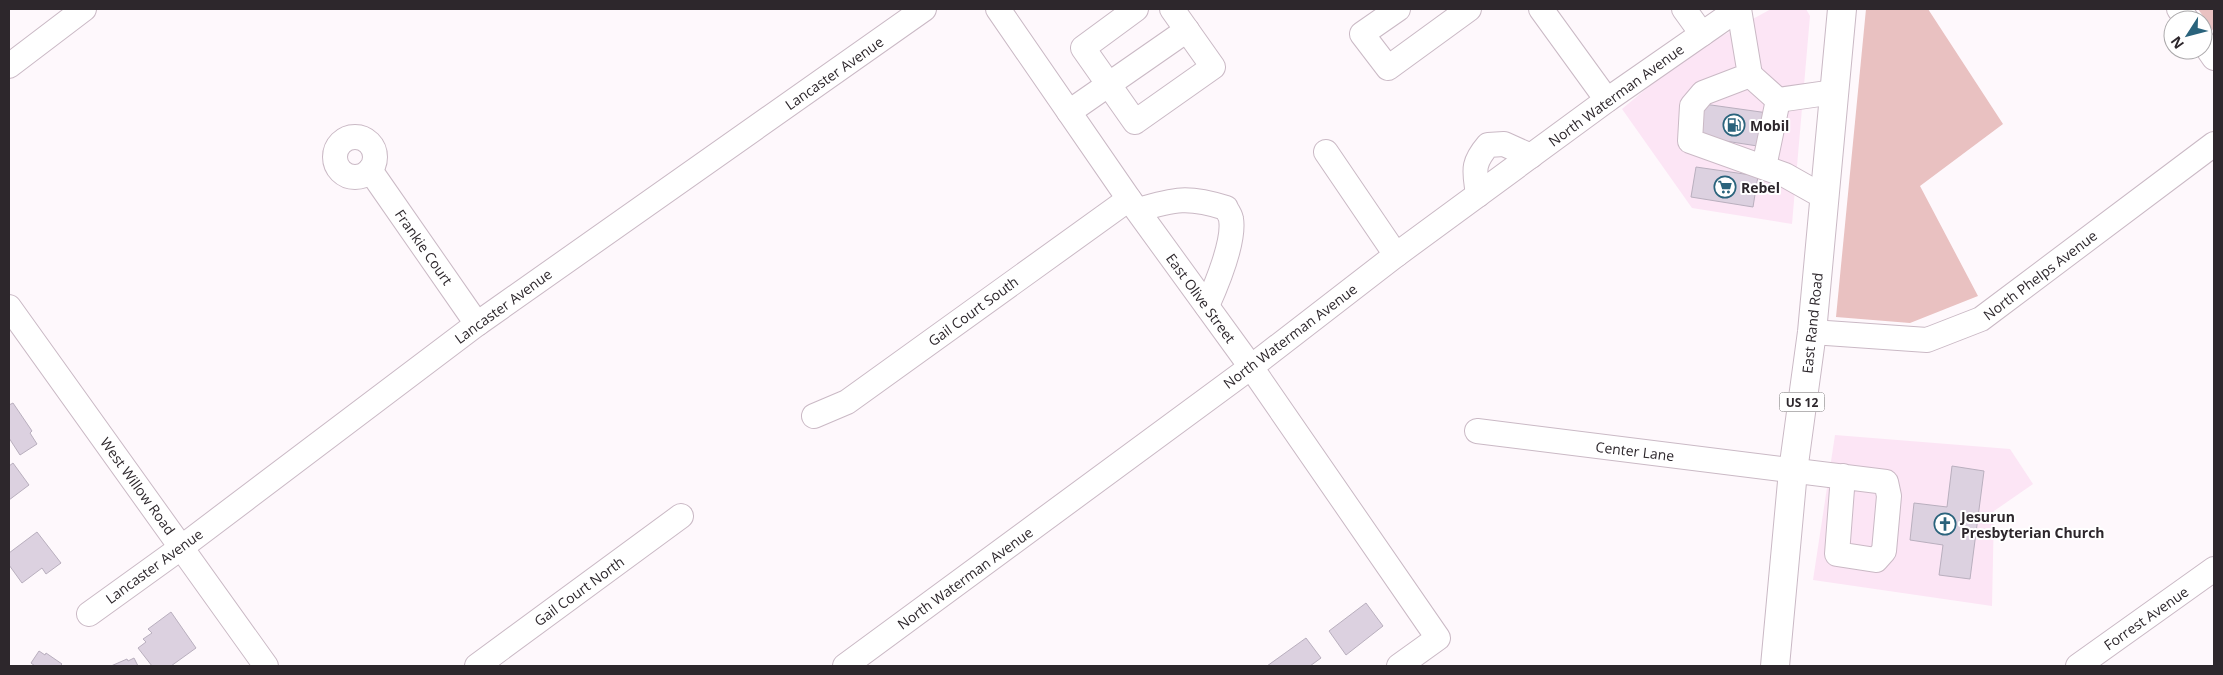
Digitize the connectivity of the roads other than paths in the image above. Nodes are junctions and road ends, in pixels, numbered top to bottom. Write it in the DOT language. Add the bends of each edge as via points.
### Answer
graph roads {
  1 [pos="84,9"];
  2 [pos="924,9"];
  3 [pos="998,9"];
  4 [pos="1136,9"];
  5 [pos="1172,9"];
  6 [pos="1398,9"];
  7 [pos="1469,9"];
  8 [pos="1541,9"];
  9 [pos="1684,9"];
  10 [pos="1738,9"];
  11 [pos="1842,9"];
  12 [pos="1187,30"];
  13 [pos="1702,34"];
  14 [pos="9,66"];
  15 [pos="1750,75"];
  16 [pos="1108,85"];
  17 [pos="1834,92"];
  18 [pos="1607,100"];
  19 [pos="1778,100"];
  20 [pos="1070,112"];
  21 [pos="2214,144"];
  22 [pos="1326,152"];
  23 [pos="1531,156"];
  24 [pos="1764,167"];
  25 [pos="370,170"];
  26 [pos="1478,194"];
  27 [pos="1824,198"];
  28 [pos="1134,205"];
  29 [pos="1396,254"];
  30 [pos="1207,306"];
  31 [pos="9,308"];
  32 [pos="477,324"];
  33 [pos="1812,332"];
  34 [pos="1251,367"];
  35 [pos="814,416"];
  36 [pos="1477,431"];
  37 [pos="1793,471"];
  38 [pos="1843,476"];
  39 [pos="681,516"];
  40 [pos="182,547"];
  41 [pos="2214,569"];
  42 [pos="88,614"];
  43 [pos="266,666"];
  44 [pos="477,666"];
  45 [pos="845,666"];
  46 [pos="1399,666"];
  47 [pos="1775,666"];
  48 [pos="2078,666"];
  1 -- 14 [label="street"];
  2 -- 32 [label="street, Lancaster Avenue"];
  3 -- 20 [label="street, East Olive Street"];
  4 -- 16 [label="street" via="1083,48"];
  5 -- 12 [label="street"];
  6 -- 7 [label="street" via="1362,34 1388,68"];
  8 -- 18 [label="street"];
  9 -- 13 [label="street"];
  10 -- 13 [label="street, North Waterman Avenue"];
  10 -- 15 [label="street"];
  11 -- 17 [label="main road, East Rand Road / US 12"];
  12 -- 16 [label="street"];
  12 -- 16 [label="street" via="1213,67 1174,95 1135,122"];
  13 -- 18 [label="street, North Waterman Avenue"];
  15 -- 19 [label="street"];
  15 -- 24 [label="street" via="1703,93 1692,106 1690,141"];
  16 -- 20 [label="street"];
  17 -- 19 [label="street"];
  17 -- 27 [label="main road, East Rand Road / US 12"];
  18 -- 23 [label="street, North Waterman Avenue"];
  19 -- 24 [label="street"];
  20 -- 28 [label="street, East Olive Street"];
  21 -- 33 [label="street, North Phelps Avenue" via="1981,319 1927,340"];
  22 -- 29 [label="street"];
  23 -- 26 [label="street, North Waterman Avenue"];
  23 -- 26 [label="street" via="1504,144 1488,145 1476,159"];
  24 -- 27 [label="street" via="1785,175"];
  25 -- 32 [label="street, Frankie Court"];
  26 -- 29 [label="street, North Waterman Avenue"];
  27 -- 33 [label="main road, East Rand Road / US 12"];
  28 -- 30 [label="street, East Olive Street"];
  28 -- 30 [label="street, Gail Court South" via="1172,200 1202,201 1226,208 1231,219 1229,241 1222,274"];
  28 -- 35 [label="street, Gail Court South" via="847,402"];
  29 -- 34 [label="street, North Waterman Avenue"];
  30 -- 34 [label="street, East Olive Street"];
  31 -- 40 [label="street, West Willow Road"];
  32 -- 40 [label="street, Lancaster Avenue"];
  33 -- 37 [label="main road, East Rand Road / US 12"];
  34 -- 45 [label="street, North Waterman Avenue"];
  34 -- 46 [label="street, East Olive Street" via="1438,638"];
  36 -- 37 [label="street, Center Lane"];
  37 -- 38 [label="street, Center Lane"];
  37 -- 47 [label="main road, East Rand Road / US 12"];
  38 -- 38 [label="street, Center Lane" via="1886,482 1889,496 1884,551 1876,560 1837,554"];
  39 -- 44 [label="street, Gail Court North"];
  40 -- 42 [label="street, Lancaster Avenue"];
  40 -- 43 [label="street, West Willow Road"];
  41 -- 48 [label="street, Forrest Avenue"];
}
